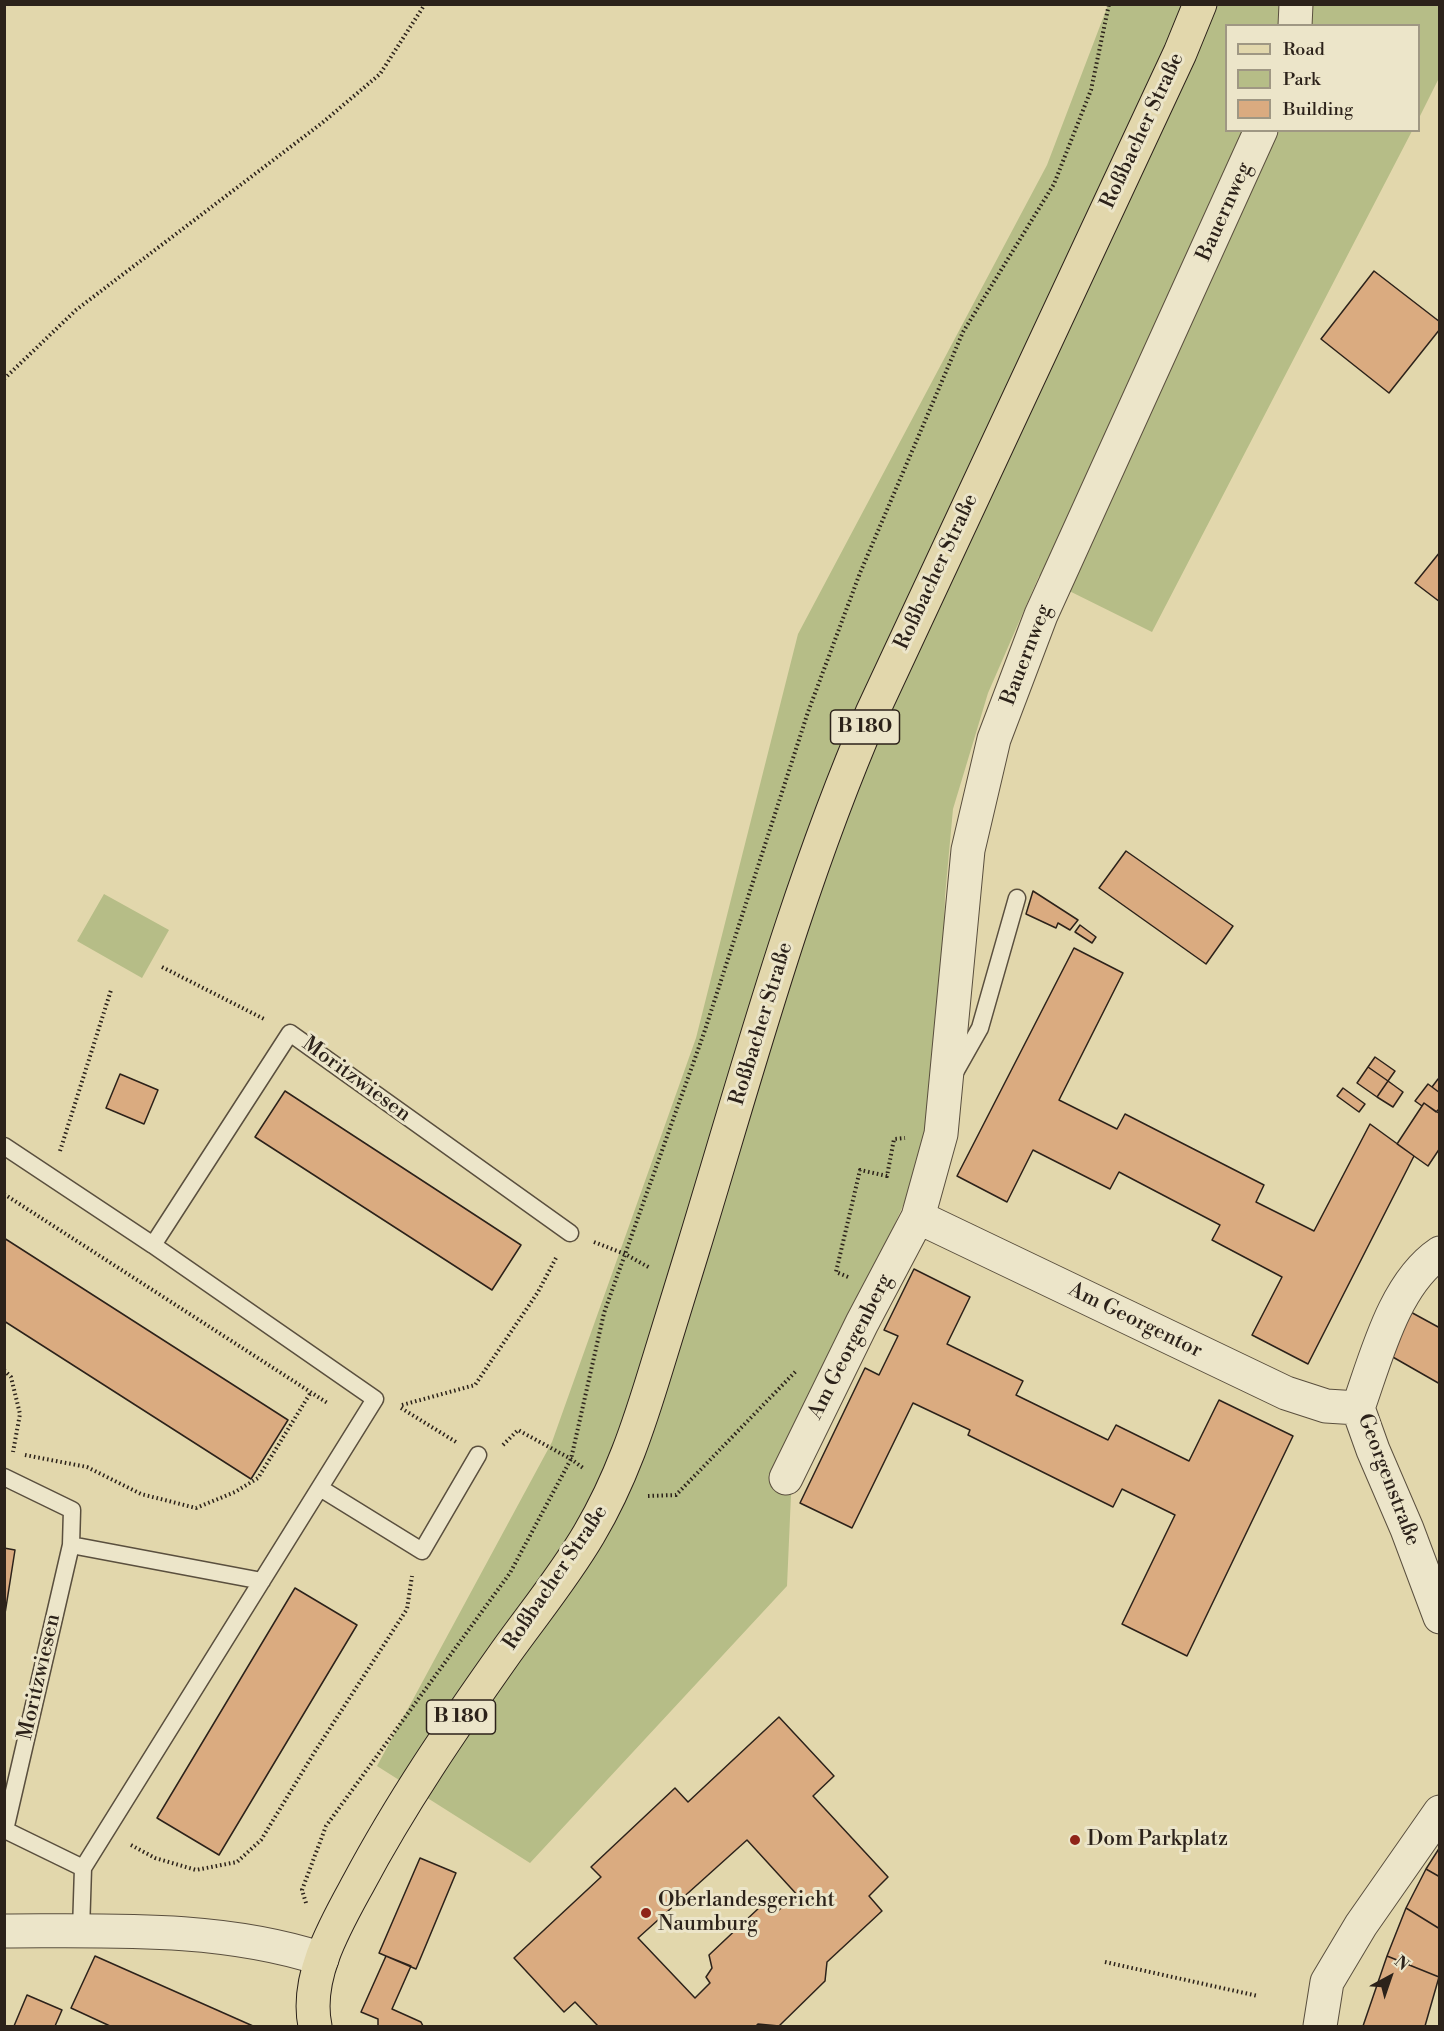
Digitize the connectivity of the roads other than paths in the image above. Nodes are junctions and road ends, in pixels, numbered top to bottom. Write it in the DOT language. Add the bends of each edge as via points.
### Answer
graph roads {
  1 [pos="1200,4"];
  2 [pos="1296,4"];
  3 [pos="1295,24"];
  4 [pos="1260,132"];
  5 [pos="1017,898"];
  6 [pos="946,1088"];
  7 [pos="4,1146"];
  8 [pos="918,1217"];
  9 [pos="570,1233"];
  10 [pos="153,1245"];
  11 [pos="1440,1253"];
  12 [pos="1358,1408"];
  13 [pos="478,1455"];
  14 [pos="4,1477"];
  15 [pos="786,1478"];
  16 [pos="320,1488"];
  17 [pos="70,1545"];
  18 [pos="262,1581"];
  19 [pos="1440,1617"];
  20 [pos="1440,1812"];
  21 [pos="83,1868"];
  22 [pos="4,1931"];
  23 [pos="81,1931"];
  24 [pos="322,1959"];
  25 [pos="315,2026"];
  26 [pos="1320,2026"];
  1 -- 24 [label="main road, Roßbacher Straße / B 180" via="846,773 795,915 617,1484 587,1538 416,1784 374,1853"];
  2 -- 3 [label="street"];
  4 -- 6 [label="street, Bauernweg" via="1041,615 994,740 968,850"];
  5 -- 6 [label="lane" via="980,1028"];
  6 -- 8 [label="street, Bauernweg" via="941,1134"];
  7 -- 10 [label="lane"];
  8 -- 12 [label="street, Am Georgentor" via="1286,1393 1326,1406"];
  8 -- 15 [label="street, Am Georgenberg"];
  9 -- 10 [label="lane, Moritzwiesen" via="290,1033"];
  10 -- 16 [label="lane" via="375,1399"];
  11 -- 12 [label="street, Georgenstraße" via="1429,1260 1396,1304"];
  12 -- 19 [label="street, Georgenstraße"];
  13 -- 16 [label="lane" via="422,1551"];
  14 -- 17 [label="lane, Moritzwiesen" via="72,1510"];
  16 -- 18 [label="lane"];
  17 -- 18 [label="lane"];
  17 -- 21 [label="lane, Moritzwiesen" via="5,1830"];
  18 -- 21 [label="lane"];
  20 -- 26 [label="street" via="1361,1925 1328,1982"];
  21 -- 23 [label="lane"];
  22 -- 23 [label="street"];
  23 -- 24 [label="street" via="225,1938 292,1949"];
  24 -- 25 [label="main road, Roßbacher Straße / B 180" via="313,2002"];
}
